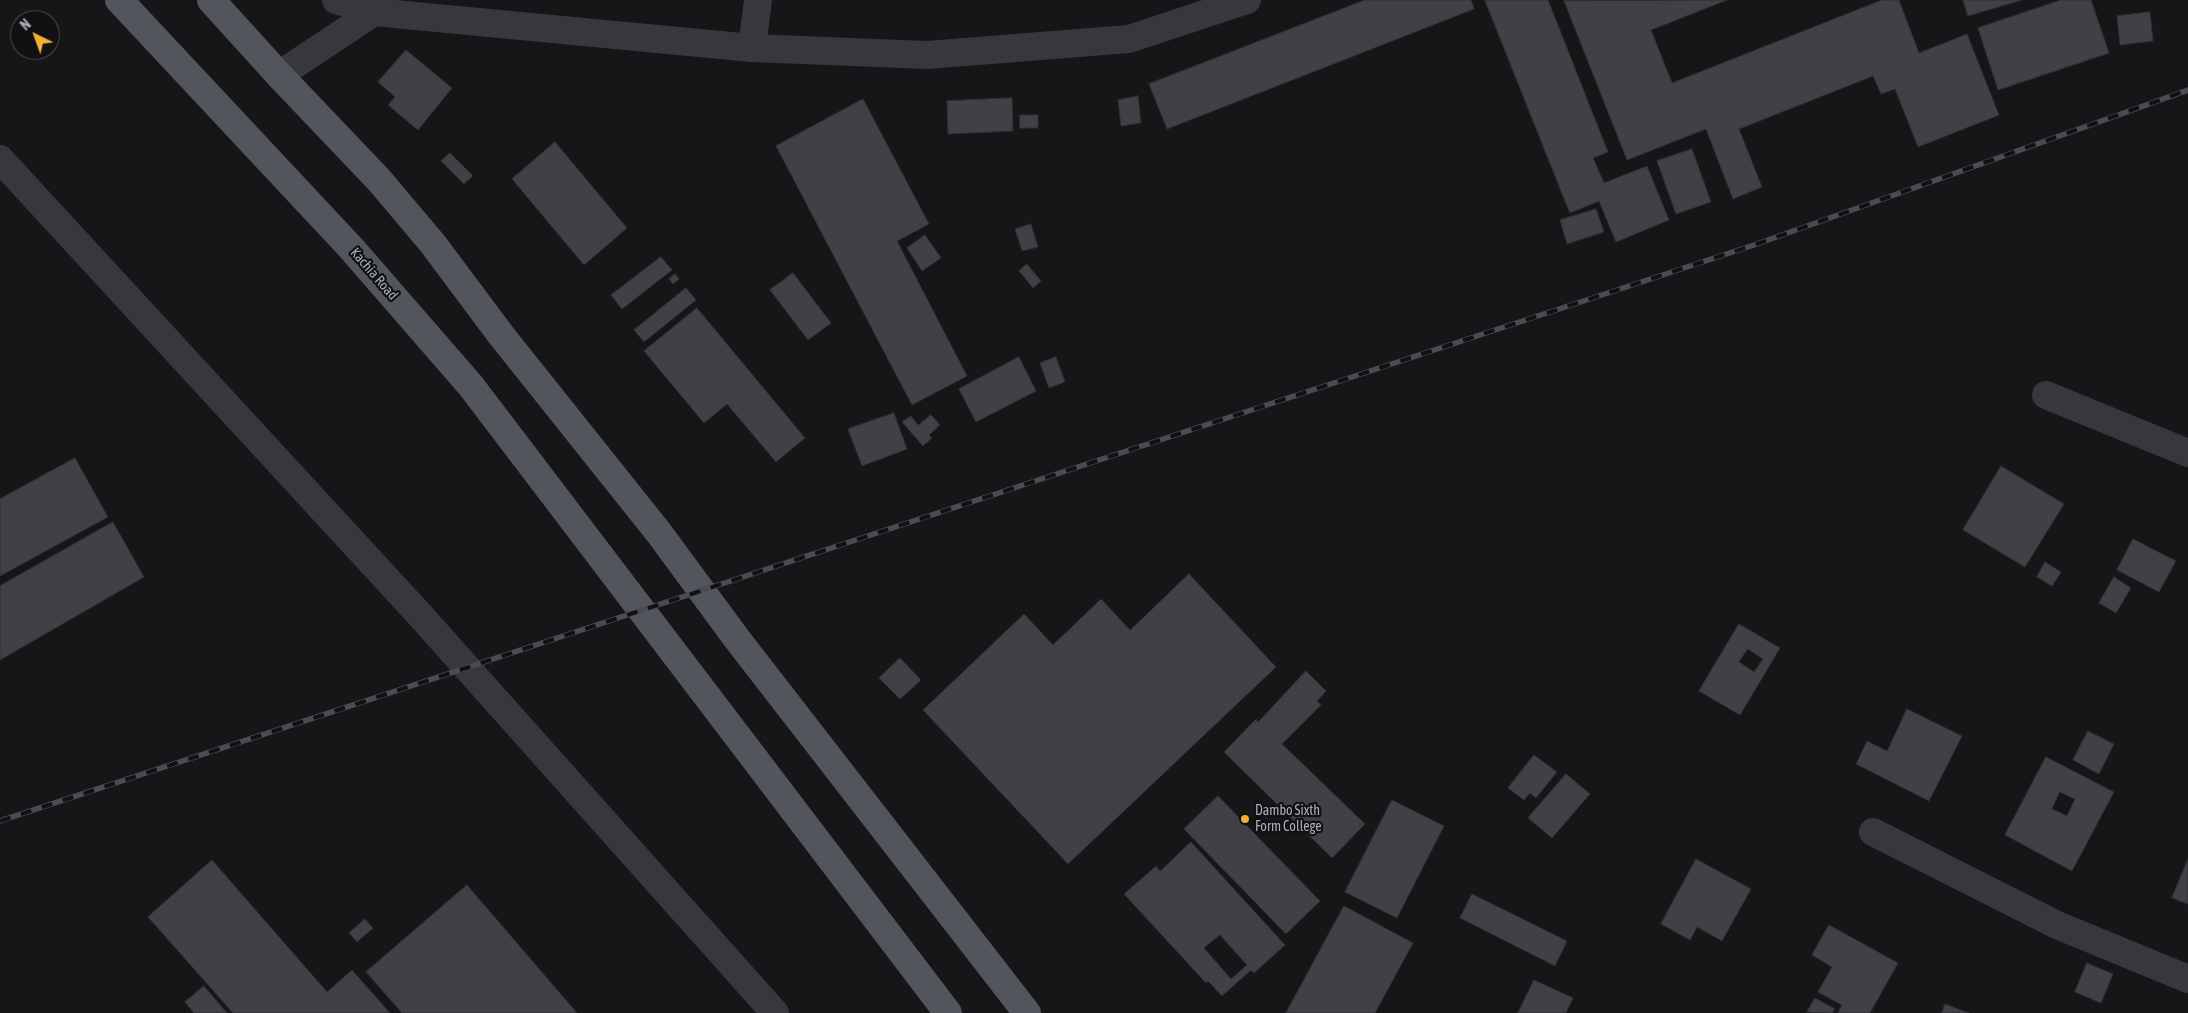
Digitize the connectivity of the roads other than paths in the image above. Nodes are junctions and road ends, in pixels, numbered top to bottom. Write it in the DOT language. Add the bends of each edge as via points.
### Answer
graph roads {
  1 [pos="120,0"];
  2 [pos="212,0"];
  3 [pos="336,0"];
  4 [pos="758,0"];
  5 [pos="1247,0"];
  6 [pos="374,12"];
  7 [pos="752,48"];
  8 [pos="279,75"];
  9 [pos="0,160"];
  10 [pos="2046,395"];
  11 [pos="2188,453"];
  12 [pos="1873,832"];
  13 [pos="2188,979"];
  14 [pos="774,1013"];
  15 [pos="948,1013"];
  16 [pos="1027,1013"];
  1 -- 15 [label="main road, Kachia Road" via="352,248 471,386"];
  2 -- 8 [label="main road"];
  3 -- 6 [label="street"];
  4 -- 7 [label="street"];
  5 -- 7 [label="street" via="1129,39 927,55"];
  6 -- 7 [label="street"];
  6 -- 8 [label="street"];
  8 -- 16 [label="main road" via="379,180 433,244"];
  9 -- 14 [label="street" via="419,614"];
  10 -- 11 [label="street"];
  12 -- 13 [label="street" via="2058,925"];
}
